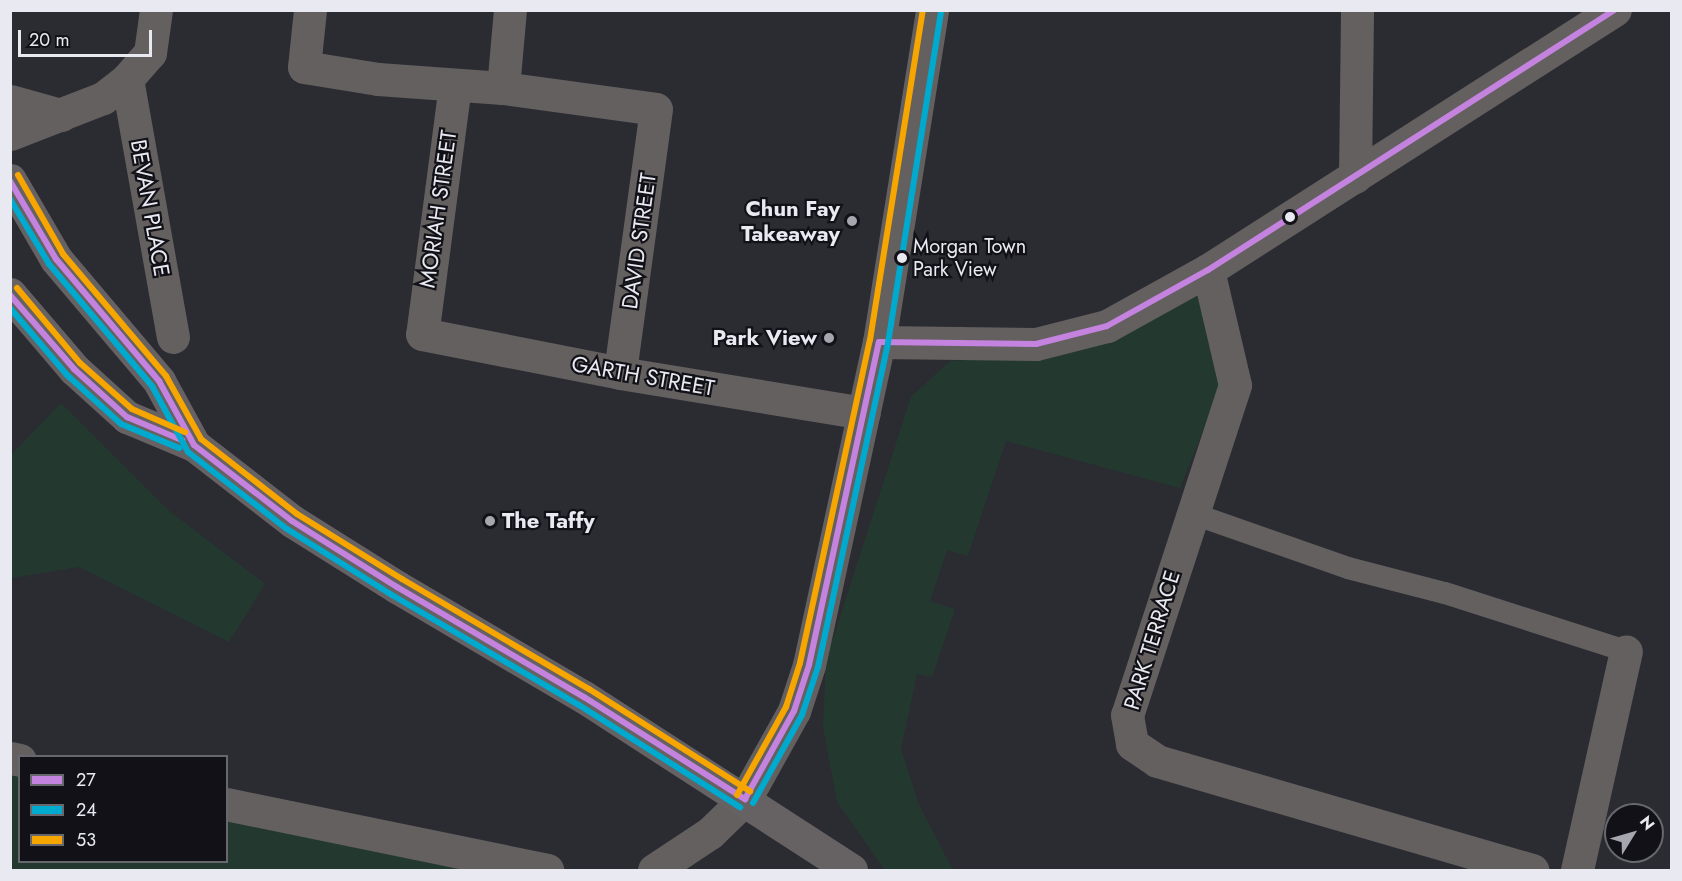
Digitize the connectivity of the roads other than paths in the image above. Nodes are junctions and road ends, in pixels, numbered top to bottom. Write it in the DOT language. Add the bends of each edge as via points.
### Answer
graph roads {
  1 [pos="156,10"];
  2 [pos="310,10"];
  3 [pos="510,10"];
  4 [pos="932,10"];
  5 [pos="1357,10"];
  6 [pos="1605,14"];
  7 [pos="127,79"];
  8 [pos="455,85"];
  9 [pos="503,88"];
  10 [pos="10,101"];
  11 [pos="61,115"];
  12 [pos="10,134"];
  13 [pos="1355,177"];
  14 [pos="10,180"];
  15 [pos="1208,270"];
  16 [pos="10,294"];
  17 [pos="422,334"];
  18 [pos="173,337"];
  19 [pos="879,342"];
  20 [pos="620,373"];
  21 [pos="864,413"];
  22 [pos="194,445"];
  23 [pos="1194,510"];
  24 [pos="1626,651"];
  25 [pos="745,800"];
  26 [pos="228,804"];
  27 [pos="547,870"];
  28 [pos="654,870"];
  29 [pos="851,870"];
  30 [pos="1533,870"];
  31 [pos="1577,870"];
  1 -- 7 [label="street" via="150,53"];
  2 -- 8 [label="street" via="304,67 378,79"];
  3 -- 9 [label="street"];
  4 -- 19 [label="street"];
  5 -- 13 [label="street"];
  6 -- 13 [label="street"];
  7 -- 11 [label="street" via="103,98"];
  7 -- 18 [label="street, BEVAN PLACE"];
  8 -- 9 [label="street"];
  8 -- 17 [label="street, MORIAH STREET"];
  9 -- 20 [label="street, DAVID STREET" via="656,109"];
  10 -- 11 [label="street"];
  11 -- 12 [label="street"];
  13 -- 15 [label="street"];
  14 -- 22 [label="main road" via="56,259 159,381"];
  15 -- 19 [label="street" via="1107,326 1036,344"];
  15 -- 23 [label="street, PARK TERRACE" via="1234,385"];
  16 -- 22 [label="main road" via="74,369 127,417"];
  17 -- 20 [label="street, GARTH STREET"];
  19 -- 21 [label="street"];
  20 -- 21 [label="street, GARTH STREET"];
  21 -- 25 [label="street" via="809,664 794,711"];
  22 -- 25 [label="main road" via="292,521 584,697"];
  23 -- 24 [label="lane" via="1194,514 1348,568 1445,593"];
  23 -- 30 [label="street, PARK TERRACE" via="1127,715 1132,744 1157,761"];
  24 -- 31 [label="street"];
  25 -- 28 [label="street" via="710,833"];
  25 -- 29 [label="main road"];
  26 -- 27 [label="street"];
}
